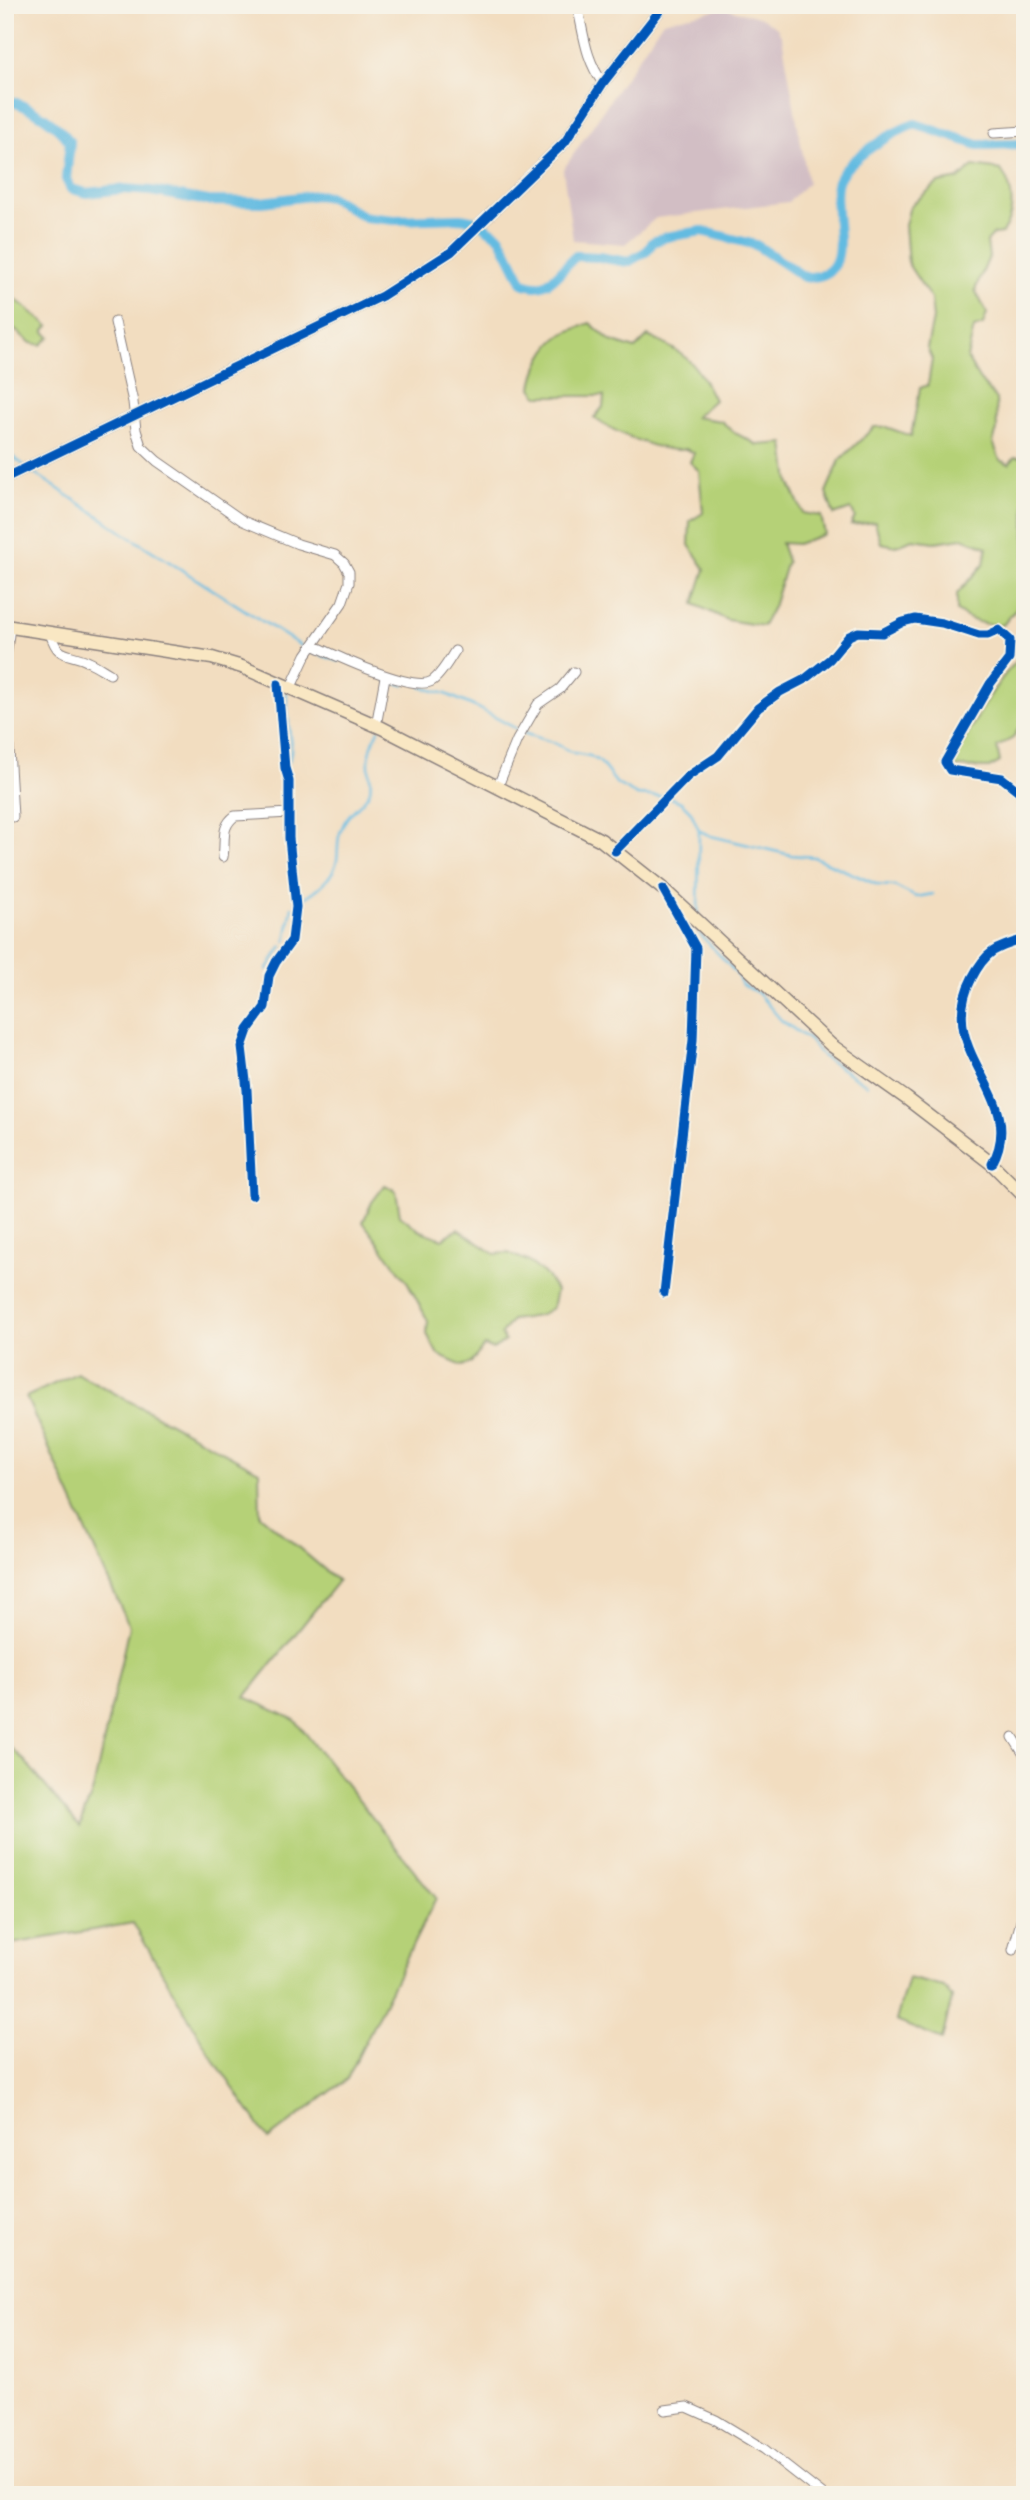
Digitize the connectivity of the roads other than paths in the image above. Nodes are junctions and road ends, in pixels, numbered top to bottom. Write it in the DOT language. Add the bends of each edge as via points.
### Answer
graph roads {
  1 [pos="578,5"];
  2 [pos="664,5"];
  3 [pos="603,83"];
  4 [pos="1025,131"];
  5 [pos="994,133"];
  6 [pos="115,323"];
  7 [pos="133,417"];
  8 [pos="5,478"];
  9 [pos="8,626"];
  10 [pos="50,633"];
  11 [pos="313,645"];
  12 [pos="455,651"];
  13 [pos="5,665"];
  14 [pos="574,672"];
  15 [pos="110,674"];
  16 [pos="385,677"];
  17 [pos="5,681"];
  18 [pos="286,688"];
  19 [pos="378,727"];
  20 [pos="498,786"];
  21 [pos="1025,796"];
  22 [pos="289,813"];
  23 [pos="13,817"];
  24 [pos="615,851"];
  25 [pos="223,856"];
  26 [pos="663,889"];
  27 [pos="1025,939"];
  28 [pos="992,1164"];
  29 [pos="252,1195"];
  30 [pos="1025,1197"];
  31 [pos="664,1293"];
  32 [pos="1013,1737"];
  33 [pos="1025,1756"];
  34 [pos="1025,1907"];
  35 [pos="1013,1950"];
  36 [pos="664,2410"];
  37 [pos="823,2495"];
  1 -- 3 [label="street" via="585,47"];
  2 -- 3 [label="street"];
  3 -- 7 [label="street" via="565,142 451,251 382,296"];
  4 -- 5 [label="street"];
  6 -- 7 [label="street"];
  7 -- 8 [label="street"];
  7 -- 11 [label="street" via="141,446 220,506 264,531 335,555 344,563 349,583 342,603"];
  9 -- 10 [label="main road"];
  9 -- 13 [label="street"];
  10 -- 15 [label="street" via="61,654 89,661"];
  10 -- 18 [label="main road" via="212,659"];
  11 -- 16 [label="street"];
  11 -- 18 [label="street"];
  12 -- 16 [label="street" via="427,684"];
  14 -- 20 [label="street" via="561,689 538,704"];
  16 -- 19 [label="street"];
  17 -- 23 [label="street"];
  18 -- 19 [label="main road"];
  18 -- 22 [label="street"];
  19 -- 20 [label="main road"];
  20 -- 24 [label="main road"];
  21 -- 24 [label="street" via="1002,778 950,770 945,762 1009,659 1010,640 999,630 978,635 915,619 882,633 849,636 822,666 758,708 718,756 688,776"];
  22 -- 25 [label="street" via="235,816 226,825"];
  22 -- 29 [label="street" via="295,903 292,940 269,976 265,1007 242,1047"];
  24 -- 26 [label="main road"];
  26 -- 28 [label="main road" via="831,1045"];
  26 -- 31 [label="street" via="696,948 693,1040"];
  27 -- 28 [label="street" via="988,954 962,1002 973,1056 1002,1112 1004,1141"];
  28 -- 30 [label="main road"];
  32 -- 33 [label="street"];
  34 -- 35 [label="street"];
  36 -- 37 [label="street" via="687,2407 716,2420 764,2449"];
}
